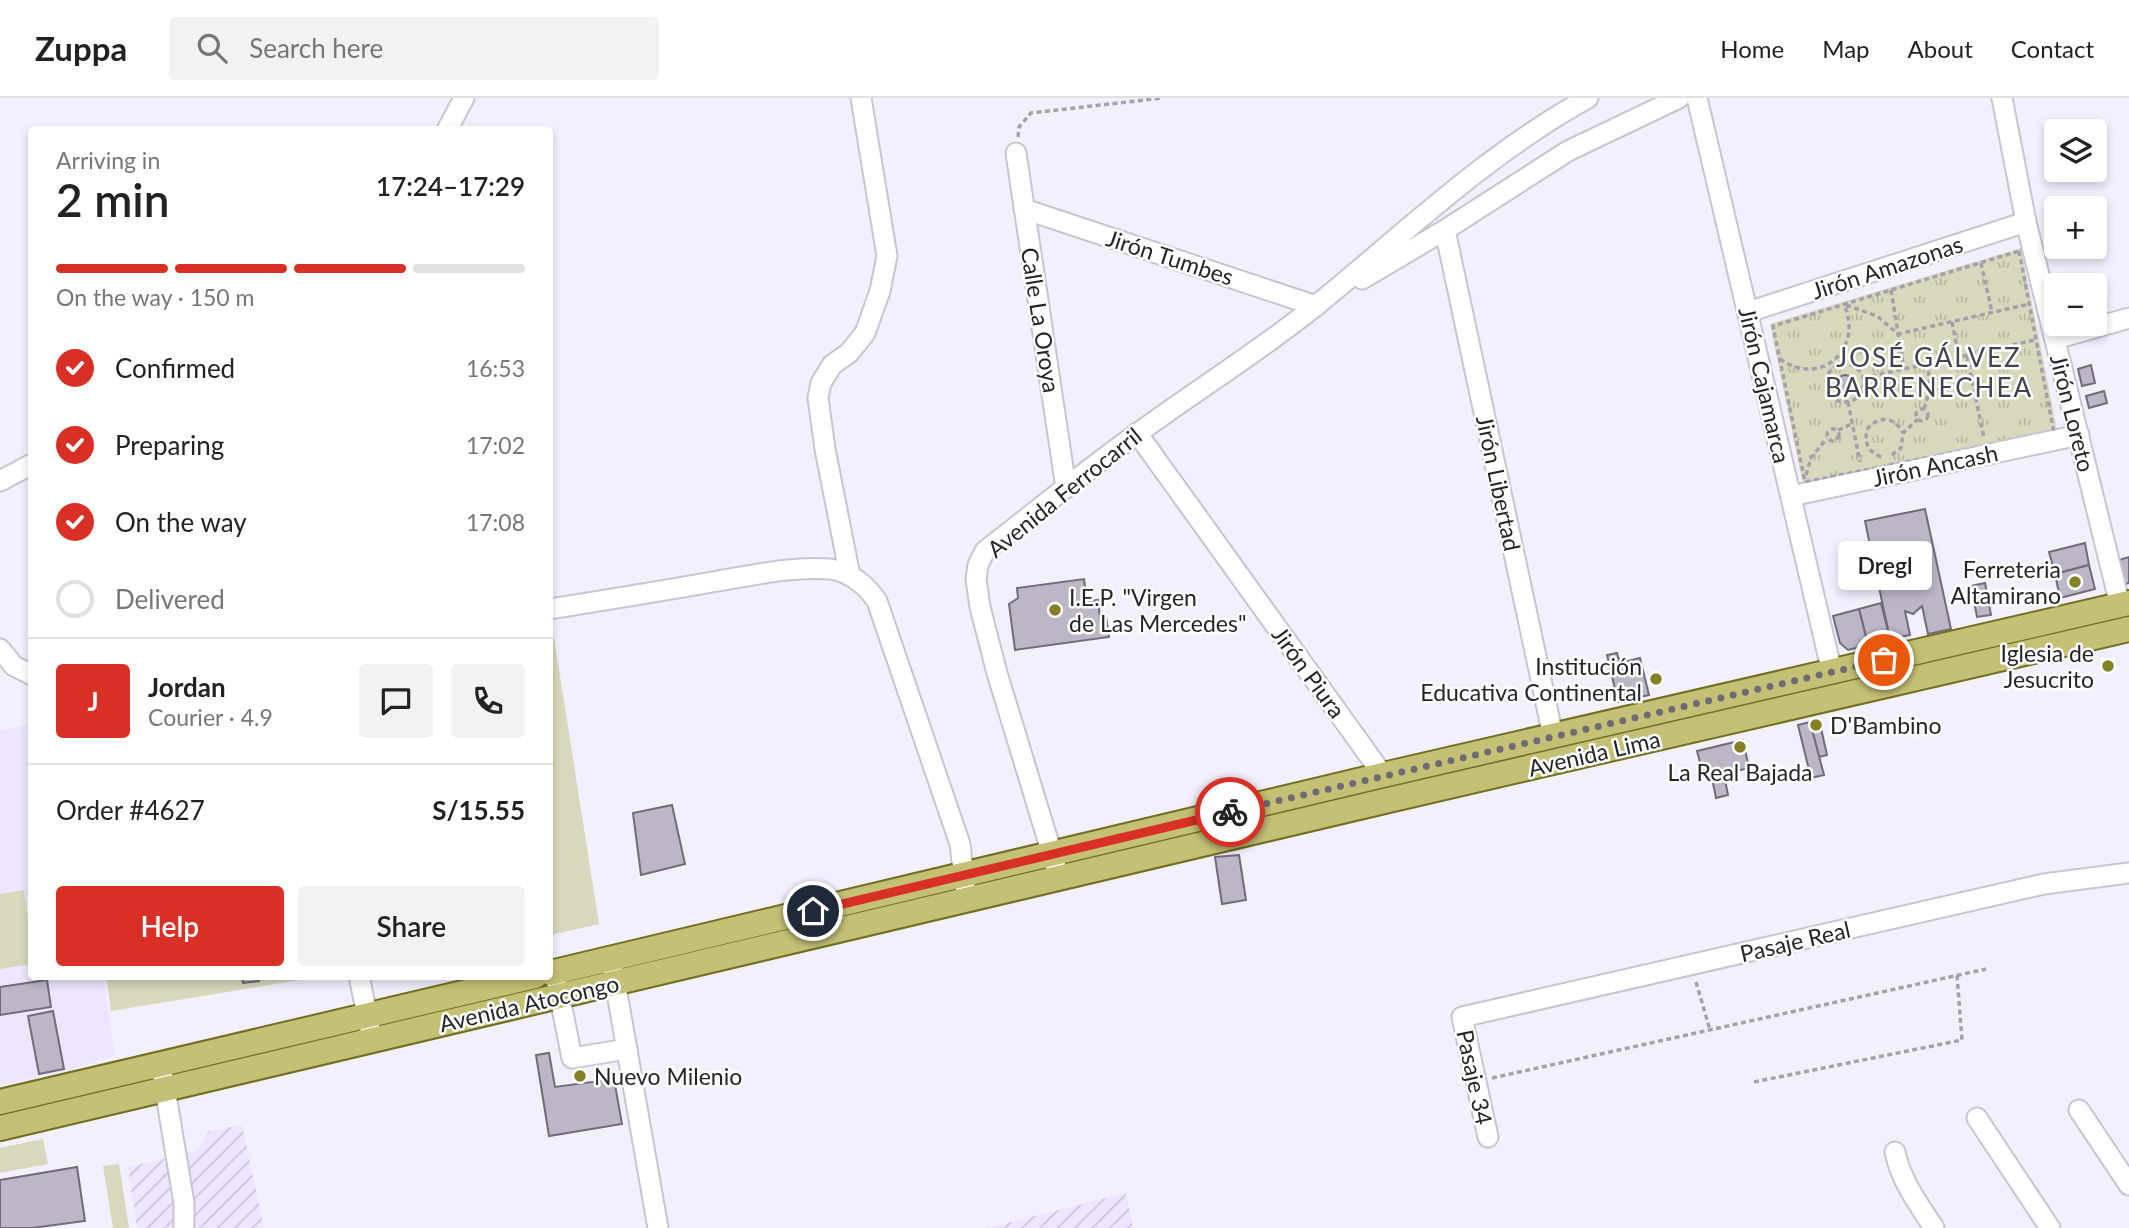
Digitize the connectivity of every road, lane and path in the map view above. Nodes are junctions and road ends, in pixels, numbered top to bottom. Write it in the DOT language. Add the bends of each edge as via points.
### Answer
graph roads {
  1 [pos="464,98"];
  2 [pos="861,98"];
  3 [pos="1162,98"];
  4 [pos="1588,98"];
  5 [pos="1679,98"];
  6 [pos="1697,98"];
  7 [pos="2002,98"];
  8 [pos="449,126"];
  9 [pos="1016,153"];
  10 [pos="1024,209"];
  11 [pos="2026,222"];
  12 [pos="1445,230"];
  13 [pos="1981,263"];
  14 [pos="2022,267"];
  15 [pos="1891,290"];
  16 [pos="1844,304"];
  17 [pos="2029,304"];
  18 [pos="1315,306"];
  19 [pos="1748,312"];
  20 [pos="1993,313"];
  21 [pos="2129,318"];
  22 [pos="1952,322"];
  23 [pos="1898,334"];
  24 [pos="2043,342"];
  25 [pos="1967,355"];
  26 [pos="1838,356"];
  27 [pos="1959,357"];
  28 [pos="1780,359"];
  29 [pos="1928,364"];
  30 [pos="1840,365"];
  31 [pos="1904,369"];
  32 [pos="1863,378"];
  33 [pos="1848,402"];
  34 [pos="1924,409"];
  35 [pos="1918,419"];
  36 [pos="1853,424"];
  37 [pos="1838,430"];
  38 [pos="1137,433"];
  39 [pos="1903,433"];
  40 [pos="2079,435"];
  41 [pos="1827,438"];
  42 [pos="1866,442"];
  43 [pos="1857,444"];
  44 [pos="1986,446"];
  45 [pos="28,466"];
  46 [pos="1862,471"];
  47 [pos="0,481"];
  48 [pos="1066,488"];
  49 [pos="1798,489"];
  50 [pos="850,576"];
  51 [pos="2125,604"];
  52 [pos="553,609"];
  53 [pos="2129,629"];
  54 [pos="0,649"];
  55 [pos="1832,671"];
  56 [pos="28,673"];
  57 [pos="1553,736"];
  58 [pos="1383,775"];
  59 [pos="1055,867"];
  60 [pos="2129,873"];
  61 [pos="965,875"];
  62 [pos="961,901"];
  63 [pos="1692,965"];
  64 [pos="1986,969"];
  65 [pos="613,970"];
  66 [pos="1956,975"];
  67 [pos="553,979"];
  68 [pos="360,980"];
  69 [pos="546,980"];
  70 [pos="550,980"];
  71 [pos="1462,1017"];
  72 [pos="369,1028"];
  73 [pos="1710,1030"];
  74 [pos="627,1049"];
  75 [pos="163,1077"];
  76 [pos="1476,1082"];
  77 [pos="1754,1082"];
  78 [pos="74,1085"];
  79 [pos="0,1102"];
  80 [pos="82,1108"];
  81 [pos="2079,1110"];
  82 [pos="1977,1118"];
  83 [pos="0,1128"];
  84 [pos="1488,1137"];
  85 [pos="1895,1152"];
  86 [pos="2129,1185"];
  87 [pos="184,1228"];
  88 [pos="658,1228"];
  89 [pos="1934,1228"];
  90 [pos="2050,1228"];
  1 -- 8 [label="street"];
  2 -- 50 [label="street" via="887,256 865,333 832,365 818,398"];
  3 -- 9 [label="path" via="1031,113 1019,127"];
  4 -- 18 [label="street, Avenida Ferrocarril" via="1557,115 1448,194"];
  5 -- 12 [label="street, Avenida Ferrocarril" via="1568,151"];
  6 -- 19 [label="street, Jirón Cajamarca"];
  7 -- 11 [label="street, Jirón Loreto"];
  9 -- 10 [label="street, Calle La Oroya"];
  10 -- 18 [label="street, Jirón Tumbes"];
  10 -- 48 [label="street, Calle La Oroya"];
  11 -- 19 [label="street, Jirón Amazonas"];
  11 -- 24 [label="street, Jirón Loreto"];
  12 -- 18 [label="street, Avenida Ferrocarril"];
  12 -- 57 [label="street, Jirón Libertad"];
  13 -- 14 [label="path" via="2019,251"];
  13 -- 15 [label="path"];
  13 -- 20 [label="path"];
  15 -- 16 [label="path"];
  15 -- 23 [label="path"];
  16 -- 23 [label="path" via="1877,316"];
  16 -- 26 [label="path" via="1849,335"];
  16 -- 28 [label="path" via="1773,326"];
  17 -- 20 [label="path"];
  18 -- 38 [label="street, Avenida Ferrocarril"];
  19 -- 49 [label="street, Jirón Cajamarca"];
  20 -- 22 [label="path"];
  21 -- 24 [label="street"];
  22 -- 23 [label="path"];
  22 -- 27 [label="path"];
  23 -- 31 [label="path"];
  24 -- 25 [label="path"];
  24 -- 40 [label="street, Jirón Loreto"];
  24 -- 44 [label="path" via="2054,433"];
  25 -- 27 [label="path"];
  25 -- 44 [label="path"];
  26 -- 28 [label="path" via="1825,366 1806,369"];
  26 -- 30 [label="path"];
  27 -- 29 [label="path"];
  28 -- 49 [label="path"];
  29 -- 31 [label="path"];
  29 -- 34 [label="path" via="1930,389"];
  30 -- 32 [label="path" via="1854,366"];
  30 -- 33 [label="path" via="1828,374 1826,389 1836,400"];
  31 -- 32 [label="path"];
  32 -- 33 [label="path" via="1861,392"];
  33 -- 36 [label="path"];
  34 -- 35 [label="path" via="1916,413"];
  34 -- 35 [label="path" via="1928,417"];
  35 -- 39 [label="path"];
  36 -- 37 [label="path"];
  36 -- 43 [label="path"];
  37 -- 41 [label="path" via="1828,431"];
  37 -- 41 [label="path" via="1835,441"];
  38 -- 48 [label="street, Avenida Ferrocarril"];
  38 -- 58 [label="street, Jirón Piura"];
  39 -- 42 [label="path" via="1894,421 1880,419 1868,428"];
  39 -- 42 [label="path" via="1901,447 1889,456 1874,454"];
  40 -- 49 [label="street, Jirón Ancash"];
  40 -- 51 [label="street, Jirón Loreto"];
  41 -- 49 [label="path" via="1811,458"];
  42 -- 43 [label="path"];
  43 -- 46 [label="path"];
  44 -- 46 [label="path"];
  45 -- 47 [label="street"];
  46 -- 49 [label="path"];
  48 -- 59 [label="street, Avenida Ferrocarril" via="985,551 976,579 997,673"];
  49 -- 55 [label="street, Jirón Cajamarca"];
  50 -- 52 [label="street" via="832,569 771,573"];
  50 -- 61 [label="street" via="868,587 877,600 960,844"];
  51 -- 55 [label="main road, Avenida Lima"];
  53 -- 59 [label="main road, Avenida Lima"];
  54 -- 56 [label="street" via="14,666"];
  55 -- 57 [label="main road, Avenida Lima"];
  57 -- 58 [label="main road, Avenida Lima"];
  58 -- 59 [label="main road, Avenida Lima"];
  59 -- 61 [label="main road, Avenida Atocongo"];
  59 -- 62 [label="main road, Avenida Atocongo"];
  60 -- 63 [label="street, Pasaje Real" via="2044,884"];
  61 -- 62 [label="street"];
  61 -- 65 [label="main road, Avenida Atocongo"];
  62 -- 65 [label="main road, Avenida Atocongo"];
  63 -- 71 [label="street, Pasaje Real"];
  63 -- 73 [label="path"];
  64 -- 66 [label="path"];
  65 -- 67 [label="main road, Avenida Atocongo"];
  65 -- 74 [label="street"];
  66 -- 73 [label="path"];
  66 -- 77 [label="path" via="1962,1040"];
  68 -- 72 [label="street"];
  69 -- 72 [label="main road, Avenida Atocongo"];
  70 -- 74 [label="street" via="572,1058"];
  71 -- 76 [label="street, Pasaje 34"];
  72 -- 75 [label="main road, Avenida Atocongo"];
  73 -- 76 [label="path"];
  74 -- 88 [label="street"];
  75 -- 78 [label="main road, Avenida Atocongo"];
  75 -- 80 [label="main road, Avenida Atocongo"];
  75 -- 87 [label="street"];
  76 -- 84 [label="street, Pasaje 34"];
  78 -- 79 [label="main road, Avenida Atocongo"];
  78 -- 80 [label="main road"];
  80 -- 83 [label="main road, Avenida Atocongo"];
  81 -- 86 [label="street"];
  82 -- 90 [label="street"];
  85 -- 89 [label="street" via="1905,1182"];
}
